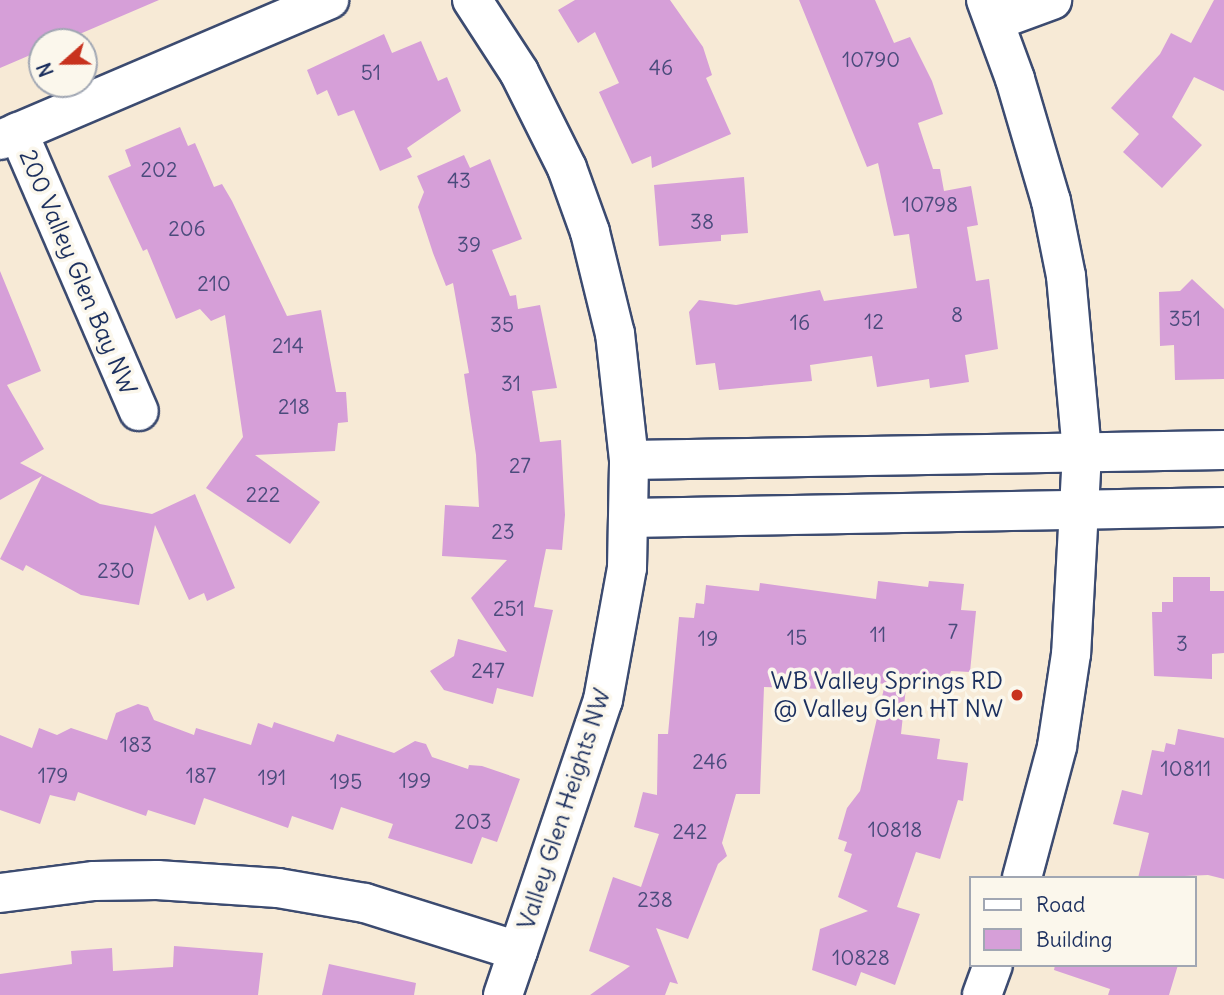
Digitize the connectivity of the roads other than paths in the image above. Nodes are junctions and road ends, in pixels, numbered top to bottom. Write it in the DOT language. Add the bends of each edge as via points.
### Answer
graph roads {
  1 [pos="329,0"];
  2 [pos="472,0"];
  3 [pos="1052,0"];
  4 [pos="990,11"];
  5 [pos="9,136"];
  6 [pos="139,411"];
  7 [pos="1224,450"];
  8 [pos="1082,453"];
  9 [pos="629,460"];
  10 [pos="1224,508"];
  11 [pos="1082,510"];
  12 [pos="629,518"];
  13 [pos="1023,876"];
  14 [pos="0,892"];
  15 [pos="518,951"];
  16 [pos="992,967"];
  17 [pos="503,995"];
  18 [pos="982,995"];
  1 -- 5 [label="street"];
  2 -- 9 [label="street, Valley Glen Heights NW" via="519,72 567,168 590,232 615,334"];
  3 -- 4 [label="street"];
  4 -- 8 [label="street" via="1051,201 1066,276"];
  5 -- 6 [label="street, 200 Valley Glen Bay NW"];
  7 -- 8 [label="street"];
  8 -- 9 [label="street"];
  8 -- 11 [label="street"];
  9 -- 12 [label="street, Valley Glen Heights NW"];
  10 -- 11 [label="street"];
  11 -- 12 [label="street"];
  11 -- 13 [label="street" via="1071,654 1056,747"];
  12 -- 15 [label="street, Valley Glen Heights NW" via="627,568 603,700"];
  14 -- 15 [label="street, Valley Glen Heights NW" via="145,880 278,888 365,903"];
  15 -- 17 [label="street"];
  16 -- 18 [label="street"];
}
